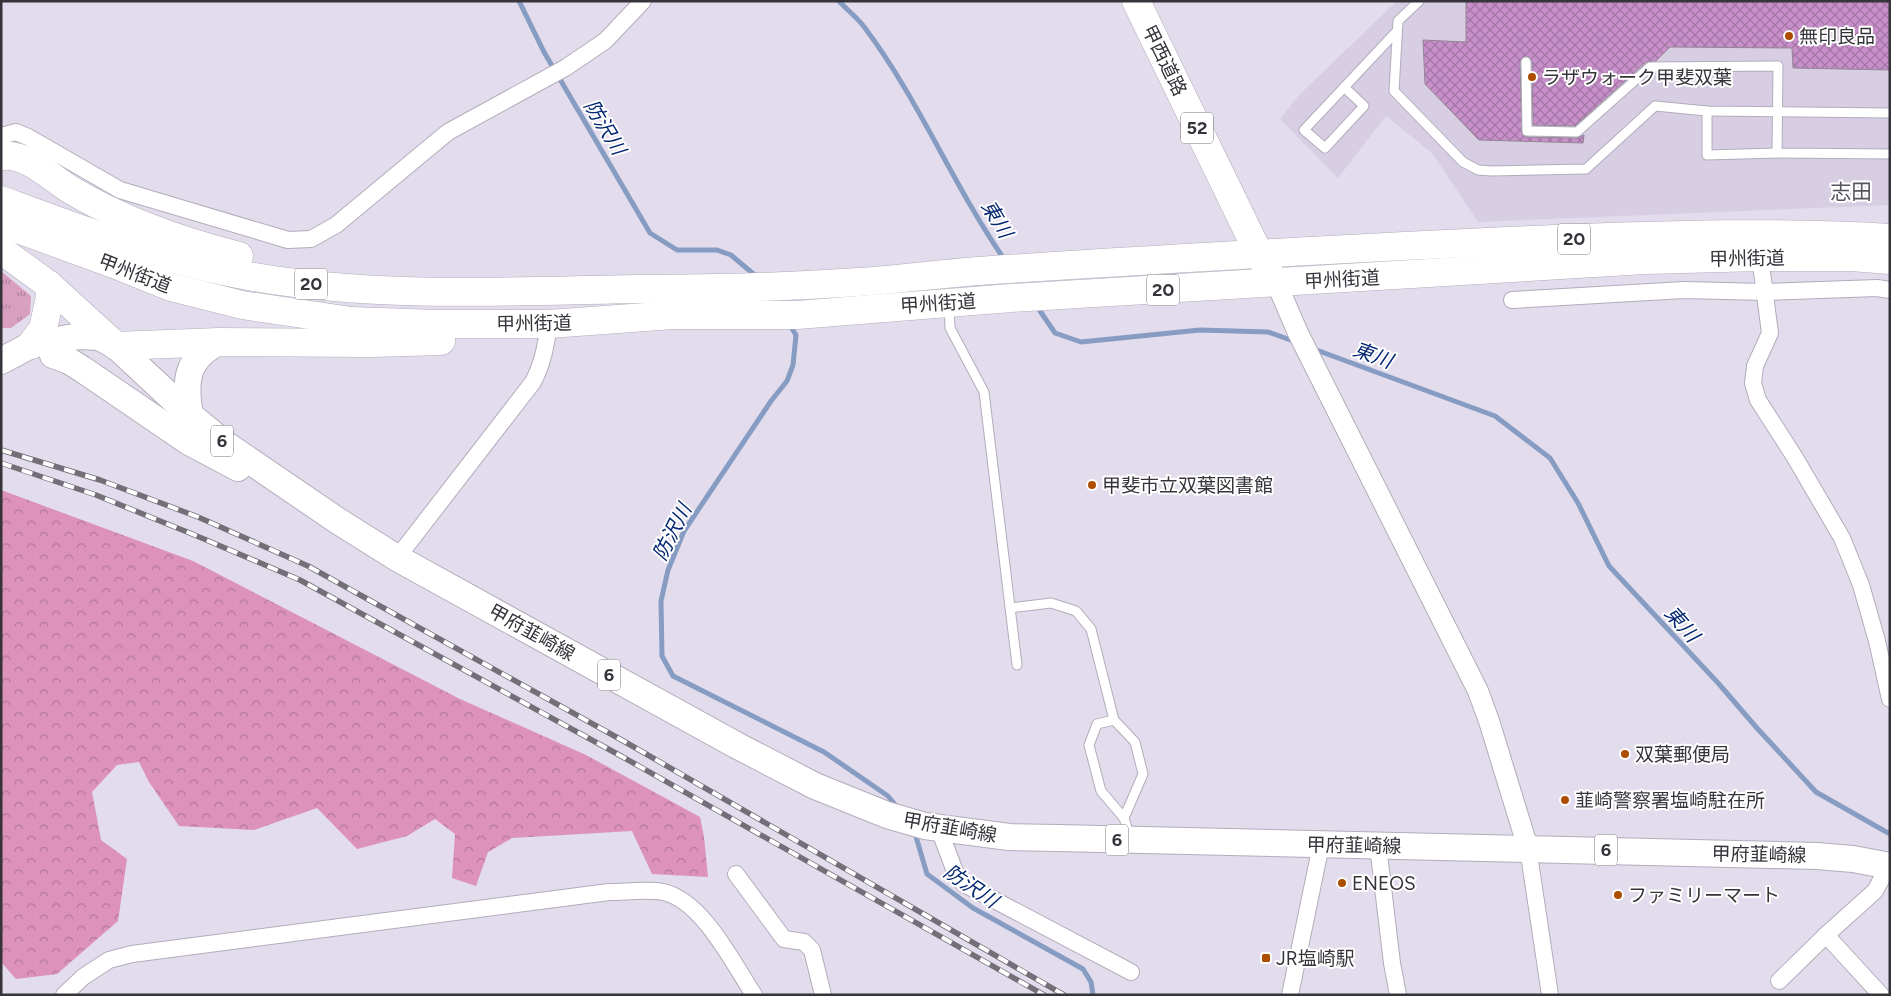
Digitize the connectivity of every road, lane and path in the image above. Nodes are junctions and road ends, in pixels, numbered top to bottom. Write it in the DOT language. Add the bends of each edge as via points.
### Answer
graph roads {
  1 [pos="642,1"];
  2 [pos="1136,1"];
  3 [pos="1419,1"];
  4 [pos="1397,31"];
  5 [pos="1526,62"];
  6 [pos="1344,87"];
  7 [pos="1707,111"];
  8 [pos="1778,112"];
  9 [pos="1890,112"];
  10 [pos="2,148"];
  11 [pos="1777,153"];
  12 [pos="1890,154"];
  13 [pos="1,200"];
  14 [pos="1890,221"];
  15 [pos="1,223"];
  16 [pos="1695,234"];
  17 [pos="1890,238"];
  18 [pos="1,250"];
  19 [pos="1259,254"];
  20 [pos="1760,257"];
  21 [pos="1890,260"];
  22 [pos="1276,282"];
  23 [pos="49,285"];
  24 [pos="948,288"];
  25 [pos="634,290"];
  26 [pos="1890,290"];
  27 [pos="1764,292"];
  28 [pos="1512,300"];
  29 [pos="549,324"];
  30 [pos="219,342"];
  31 [pos="116,346"];
  32 [pos="42,350"];
  33 [pos="1,361"];
  34 [pos="190,415"];
  35 [pos="338,521"];
  36 [pos="397,558"];
  37 [pos="1010,608"];
  38 [pos="1017,665"];
  39 [pos="1890,699"];
  40 [pos="1114,720"];
  41 [pos="932,827"];
  42 [pos="1127,829"];
  43 [pos="1321,845"];
  44 [pos="1378,846"];
  45 [pos="1528,848"];
  46 [pos="1888,866"];
  47 [pos="736,874"];
  48 [pos="1826,935"];
  49 [pos="1131,972"];
  50 [pos="1779,981"];
  51 [pos="64,995"];
  52 [pos="754,995"];
  53 [pos="823,995"];
  54 [pos="1290,995"];
  55 [pos="1398,995"];
  56 [pos="1550,995"];
  57 [pos="1881,995"];
  1 -- 10 [label="street" via="605,41 565,68 448,132 336,225 311,239 288,240 120,190 16,132"];
  2 -- 19 [label="highway, 甲西道路 / 52"];
  3 -- 4 [label="lane" via="1398,21"];
  4 -- 6 [label="lane"];
  4 -- 7 [label="lane" via="1394,91 1463,162 1478,170 1586,169 1655,106"];
  5 -- 8 [label="lane" via="1527,131 1577,132 1650,67 1778,66"];
  6 -- 6 [label="lane" via="1364,106 1325,148 1304,130"];
  7 -- 8 [label="lane"];
  7 -- 11 [label="lane" via="1707,155"];
  8 -- 9 [label="lane"];
  8 -- 11 [label="lane"];
  10 -- 25 [label="highway" via="92,202 136,223 196,245 253,260 364,276 582,282"];
  11 -- 12 [label="lane"];
  13 -- 25 [label="highway, 甲州街道 / 20" via="129,246 250,277 368,291"];
  14 -- 16 [label="highway, 20" via="1758,223"];
  15 -- 29 [label="highway, 甲州街道 / 20" via="171,287 242,305 351,321"];
  16 -- 17 [label="highway, 甲州街道 / 20" via="1838,234"];
  16 -- 19 [label="highway, 甲州街道 / 20"];
  18 -- 23 [label="highway"];
  19 -- 22 [label="highway, 52"];
  19 -- 24 [label="highway, 甲州街道 / 20" via="992,270"];
  20 -- 21 [label="highway, 甲州街道 / 20"];
  20 -- 22 [label="highway, 甲州街道 / 20" via="1646,260"];
  20 -- 27 [label="street"];
  22 -- 24 [label="highway, 甲州街道 / 20" via="1011,298"];
  22 -- 45 [label="street" via="1298,333 1478,690"];
  23 -- 31 [label="highway"];
  23 -- 32 [label="highway"];
  24 -- 25 [label="highway, 甲州街道 / 20" via="862,282"];
  24 -- 29 [label="highway, 甲州街道 / 20" via="797,315 673,315"];
  24 -- 37 [label="lane" via="950,328 984,392"];
  26 -- 27 [label="street"];
  27 -- 28 [label="street" via="1684,290"];
  27 -- 39 [label="street" via="1770,333 1755,366 1753,383 1758,400 1842,538 1862,585"];
  29 -- 30 [label="highway" via="437,341"];
  29 -- 36 [label="street" via="544,355 532,382"];
  30 -- 31 [label="highway"];
  30 -- 34 [label="main road" via="206,348 194,360 188,377"];
  31 -- 32 [label="main road"];
  31 -- 34 [label="main road, 甲府韮崎線 / 6"];
  32 -- 33 [label="main road"];
  32 -- 35 [label="main road" via="82,369 188,442"];
  34 -- 35 [label="main road, 甲府韮崎線 / 6" via="228,446"];
  35 -- 36 [label="main road, 甲府韮崎線 / 6"];
  36 -- 41 [label="main road, 甲府韮崎線 / 6" via="815,786 888,815"];
  37 -- 38 [label="lane"];
  37 -- 40 [label="lane" via="1051,603 1076,611 1091,629"];
  40 -- 42 [label="lane" via="1135,742 1143,774"];
  40 -- 42 [label="lane" via="1097,724 1089,745 1101,791"];
  41 -- 42 [label="main road, 甲府韮崎線 / 6" via="1009,837"];
  41 -- 49 [label="street" via="964,884"];
  42 -- 43 [label="main road, 甲府韮崎線 / 6"];
  43 -- 44 [label="main road, 甲府韮崎線 / 6"];
  43 -- 54 [label="street"];
  44 -- 45 [label="main road, 甲府韮崎線 / 6"];
  44 -- 55 [label="street"];
  45 -- 46 [label="main road, 甲府韮崎線 / 6" via="1817,856"];
  45 -- 56 [label="street"];
  46 -- 48 [label="street" via="1875,891"];
  47 -- 53 [label="street" via="784,939 804,942 812,950"];
  48 -- 50 [label="street"];
  48 -- 57 [label="street"];
  51 -- 52 [label="street" via="82,977 109,960 132,954 609,892 663,892 683,900 706,921"];
}
